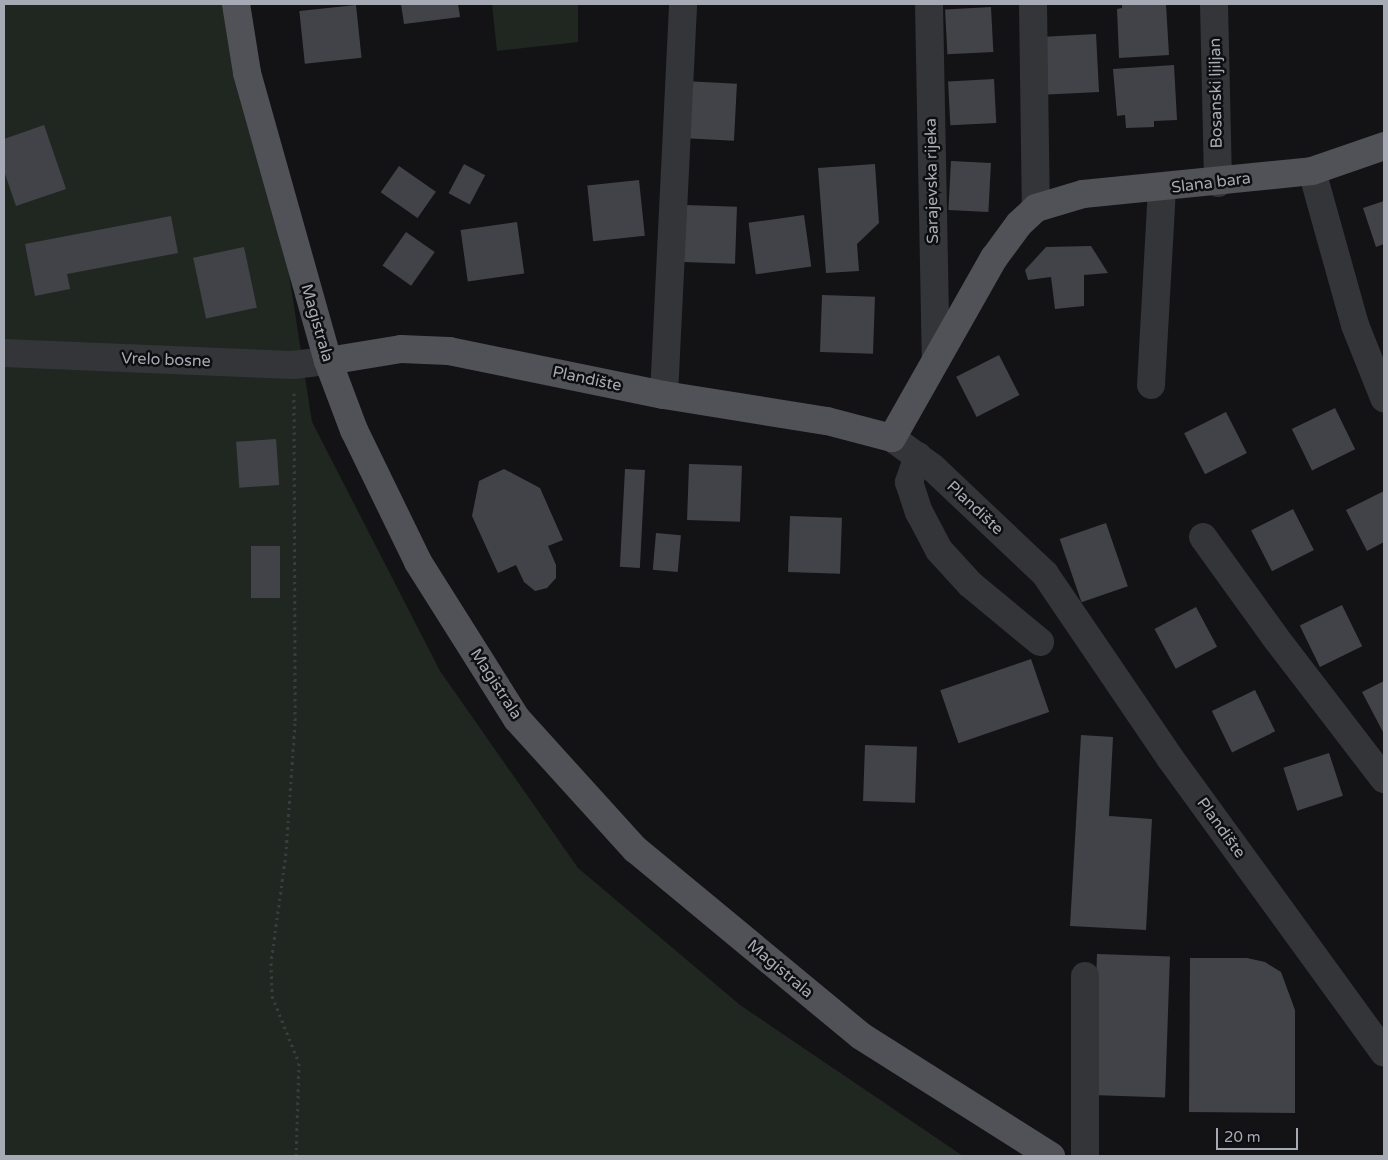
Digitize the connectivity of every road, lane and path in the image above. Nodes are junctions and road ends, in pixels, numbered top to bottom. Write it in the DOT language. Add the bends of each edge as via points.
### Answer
graph roads {
  1 [pos="236,4"];
  2 [pos="683,4"];
  3 [pos="929,4"];
  4 [pos="1033,4"];
  5 [pos="1214,4"];
  6 [pos="1384,146"];
  7 [pos="1312,172"];
  8 [pos="1218,183"];
  9 [pos="1162,189"];
  10 [pos="1036,208"];
  11 [pos="4,353"];
  12 [pos="936,359"];
  13 [pos="328,361"];
  14 [pos="294,365"];
  15 [pos="1151,385"];
  16 [pos="664,395"];
  17 [pos="1384,398"];
  18 [pos="892,438"];
  19 [pos="918,456"];
  20 [pos="1203,537"];
  21 [pos="1040,642"];
  22 [pos="1384,779"];
  23 [pos="1086,976"];
  24 [pos="1384,1053"];
  25 [pos="296,1156"];
  26 [pos="1051,1156"];
  27 [pos="1085,1156"];
  1 -- 13 [label="main road, Magistrala" via="247,73"];
  2 -- 16 [label="street"];
  3 -- 12 [label="street, Sarajevska rijeka"];
  4 -- 10 [label="street"];
  5 -- 8 [label="street, Bosanski ljiljan"];
  6 -- 7 [label="main road, Slana bara"];
  7 -- 8 [label="main road, Slana bara"];
  7 -- 17 [label="street" via="1354,325"];
  8 -- 9 [label="main road, Slana bara"];
  9 -- 10 [label="main road, Slana bara" via="1083,194"];
  9 -- 15 [label="street"];
  10 -- 12 [label="main road, Slana bara" via="1019,224 994,258"];
  11 -- 14 [label="street, Vrelo bosne"];
  12 -- 18 [label="main road, Slana bara"];
  13 -- 14 [label="street, Vrelo bosne"];
  13 -- 16 [label="main road, Plandište" via="401,350 449,351"];
  13 -- 26 [label="main road, Magistrala" via="354,430 418,562 517,719 635,849 861,1036"];
  14 -- 25 [label="path" via="295,723 286,853 271,963 272,996 299,1062"];
  16 -- 18 [label="main road, Plandište" via="827,421"];
  18 -- 19 [label="street, Plandište"];
  19 -- 21 [label="street" via="909,482 919,512 939,550 970,584"];
  19 -- 24 [label="street, Plandište" via="1045,574 1170,758"];
  20 -- 22 [label="street"];
  23 -- 27 [label="street"];
}
